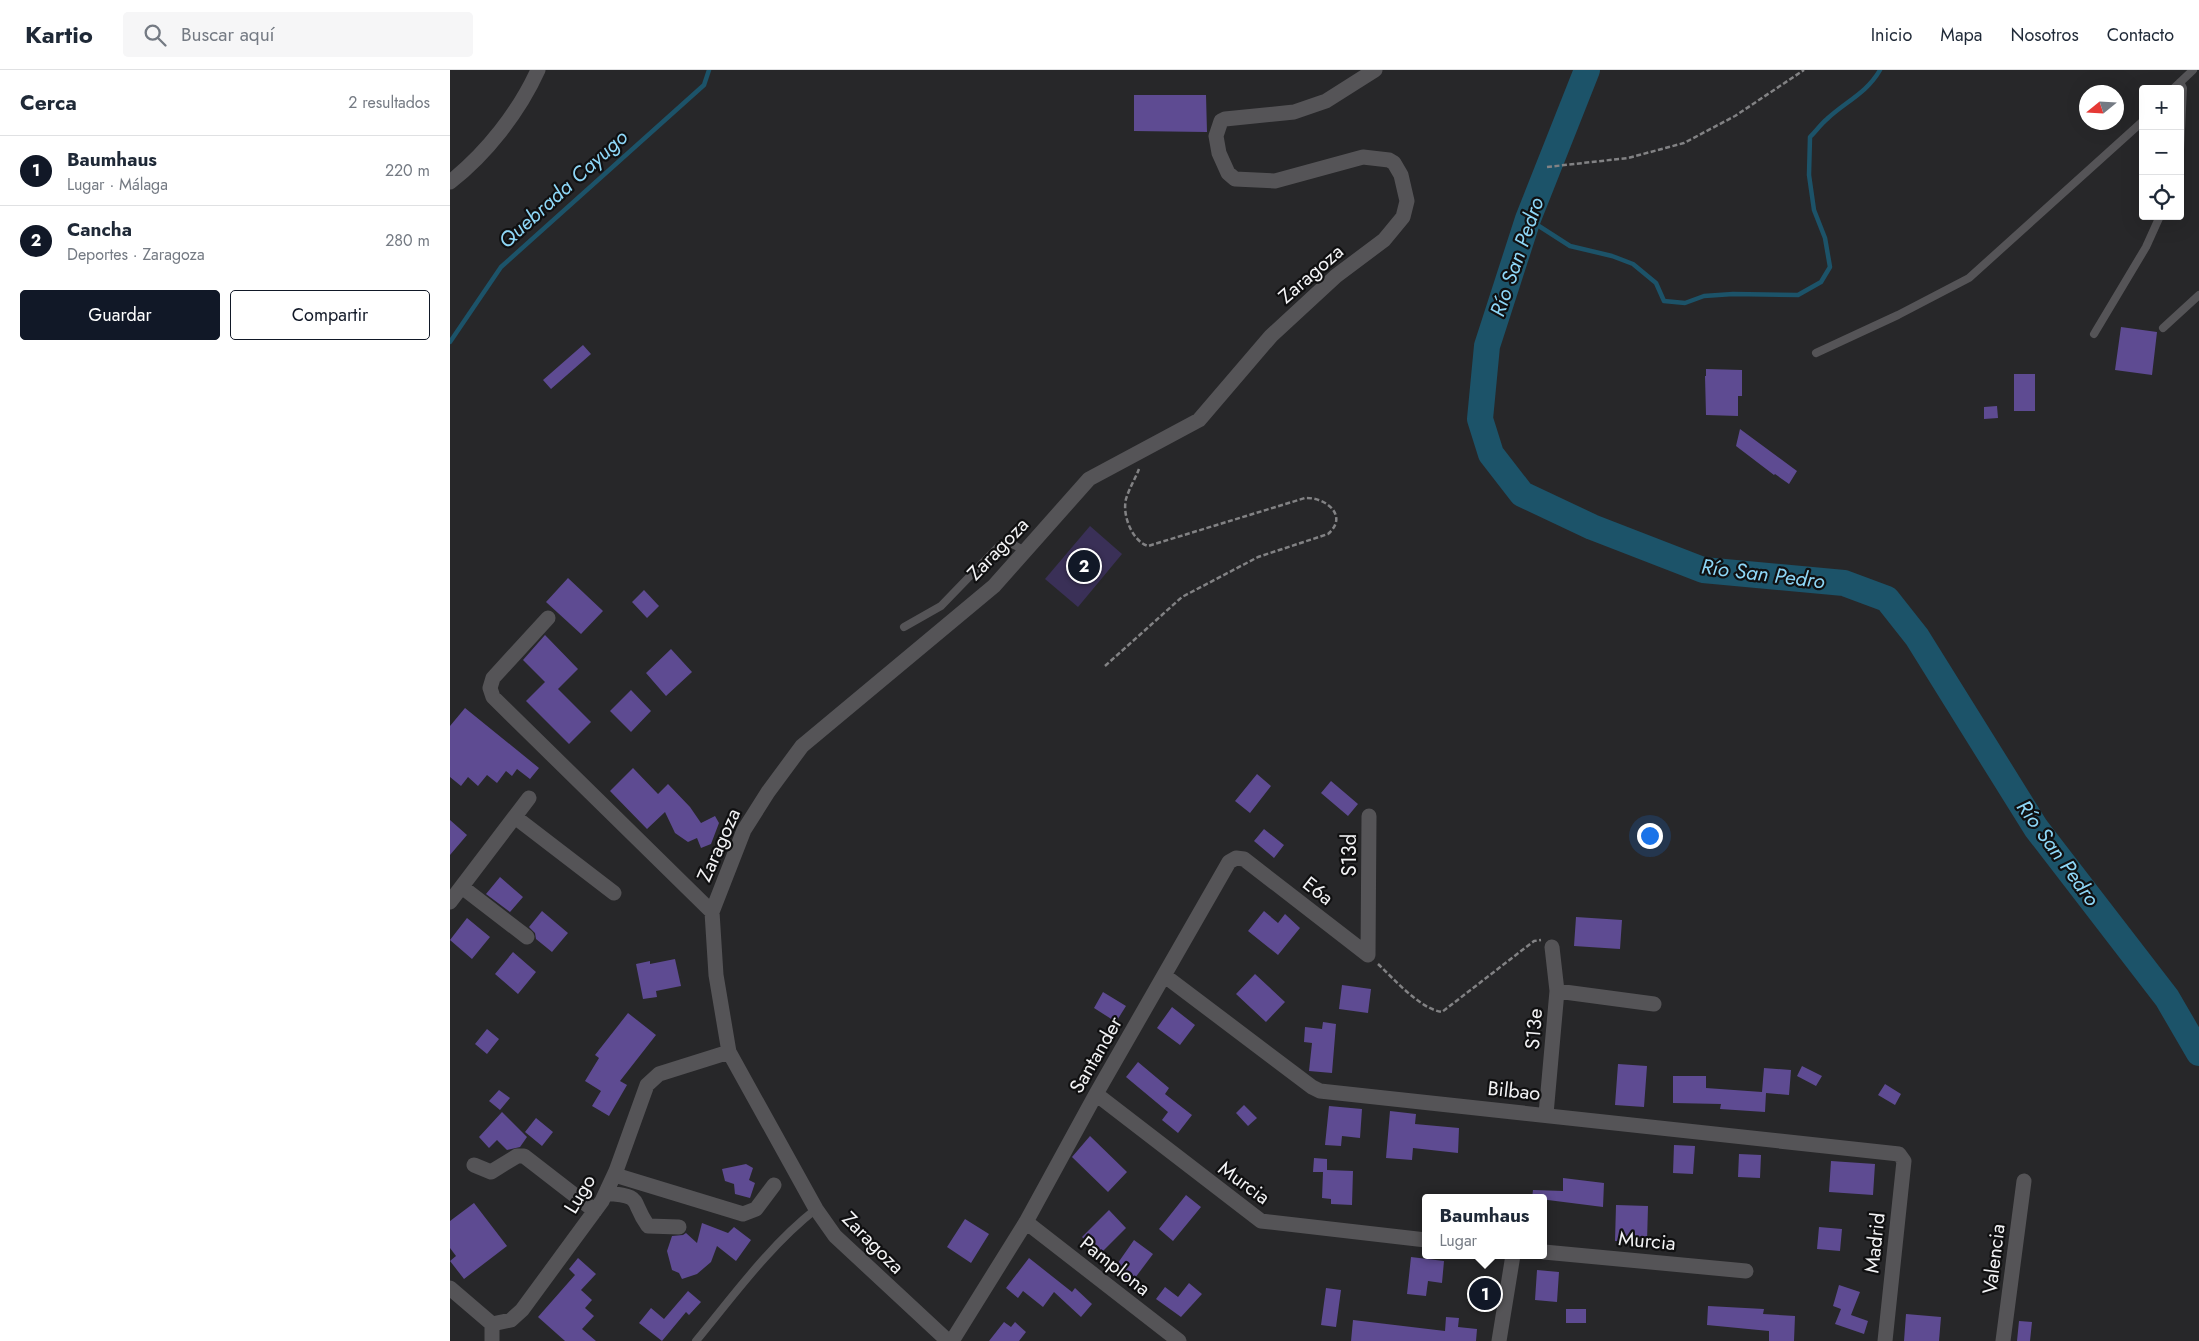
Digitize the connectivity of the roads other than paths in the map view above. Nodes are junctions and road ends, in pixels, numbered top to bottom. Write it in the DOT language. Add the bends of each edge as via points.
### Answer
graph roads {
  1 [pos="538,70"];
  2 [pos="1375,70"];
  3 [pos="2193,70"];
  4 [pos="2180,82"];
  5 [pos="2177,85"];
  6 [pos="2139,125"];
  7 [pos="2181,130"];
  8 [pos="450,182"];
  9 [pos="2158,220"];
  10 [pos="2199,295"];
  11 [pos="2163,328"];
  12 [pos="2094,334"];
  13 [pos="1816,352"];
  14 [pos="1026,552"];
  15 [pos="548,618"];
  16 [pos="904,627"];
  17 [pos="529,798"];
  18 [pos="1369,816"];
  19 [pos="515,817"];
  20 [pos="1244,859"];
  21 [pos="462,886"];
  22 [pos="614,893"];
  23 [pos="450,902"];
  24 [pos="712,912"];
  25 [pos="527,937"];
  26 [pos="1552,947"];
  27 [pos="1368,954"];
  28 [pos="1165,976"];
  29 [pos="1557,991"];
  30 [pos="1654,1004"];
  31 [pos="729,1052"];
  32 [pos="1096,1094"];
  33 [pos="1546,1114"];
  34 [pos="1896,1153"];
  35 [pos="474,1165"];
  36 [pos="615,1175"];
  37 [pos="2024,1182"];
  38 [pos="774,1185"];
  39 [pos="606,1192"];
  40 [pos="816,1208"];
  41 [pos="595,1211"];
  42 [pos="1026,1222"];
  43 [pos="679,1227"];
  44 [pos="1422,1240"];
  45 [pos="1547,1252"];
  46 [pos="1512,1259"];
  47 [pos="1746,1270"];
  48 [pos="450,1288"];
  49 [pos="492,1324"];
  50 [pos="492,1341"];
  51 [pos="696,1341"];
  52 [pos="948,1341"];
  53 [pos="952,1341"];
  54 [pos="1179,1341"];
  55 [pos="1499,1341"];
  56 [pos="1885,1341"];
  57 [pos="2004,1341"];
  1 -- 8 [label="street" via="497,134"];
  2 -- 14 [label="street, Zaragoza" via="1326,101 1294,112 1226,119 1221,122 1216,136 1219,153 1228,173 1236,179 1275,181 1363,157 1389,160 1401,175 1407,201 1404,217 1384,240 1336,276 1271,336 1199,420 1089,479"];
  3 -- 4 [label="lane"];
  4 -- 5 [label="lane"];
  4 -- 7 [label="lane" via="2183,88"];
  6 -- 13 [label="lane" via="1969,278"];
  9 -- 12 [label="lane" via="2146,247"];
  10 -- 11 [label="lane"];
  14 -- 16 [label="lane" via="1012,543 1000,545 941,606"];
  14 -- 24 [label="street, Zaragoza" via="994,586 802,746 744,830"];
  15 -- 24 [label="street" via="493,678 490,688 493,697"];
  17 -- 19 [label="street"];
  18 -- 27 [label="street, S13d"];
  19 -- 21 [label="street"];
  19 -- 22 [label="street"];
  20 -- 27 [label="street, E6a"];
  20 -- 28 [label="street, Santander" via="1236,858 1229,862"];
  21 -- 23 [label="street"];
  21 -- 25 [label="street"];
  24 -- 31 [label="street, Zaragoza" via="716,975"];
  26 -- 29 [label="street, S13e"];
  28 -- 32 [label="street, Santander"];
  28 -- 33 [label="street, Bilbao" via="1320,1091"];
  29 -- 30 [label="street"];
  29 -- 33 [label="street, S13e"];
  31 -- 36 [label="street, Lugo" via="653,1078 647,1085"];
  31 -- 40 [label="street, Zaragoza"];
  32 -- 42 [label="street, Santander"];
  32 -- 44 [label="street, Murcia" via="1261,1221"];
  33 -- 34 [label="street, Bilbao"];
  34 -- 56 [label="street, Madrid" via="1904,1161"];
  35 -- 41 [label="street" via="491,1172 517,1156 524,1156"];
  36 -- 38 [label="street" via="743,1214 756,1209"];
  36 -- 39 [label="street, Lugo"];
  37 -- 57 [label="street, Valencia"];
  39 -- 41 [label="street, Lugo"];
  39 -- 43 [label="street" via="632,1198 648,1226"];
  40 -- 51 [label="lane" via="758,1267"];
  40 -- 52 [label="street, Zaragoza" via="834,1236"];
  41 -- 49 [label="street, Lugo" via="522,1310 510,1320"];
  42 -- 53 [label="street, Santander"];
  42 -- 54 [label="street, Pamplona"];
  45 -- 47 [label="street, Murcia"];
  46 -- 55 [label="street"];
  48 -- 49 [label="street"];
  49 -- 50 [label="street"];
}
